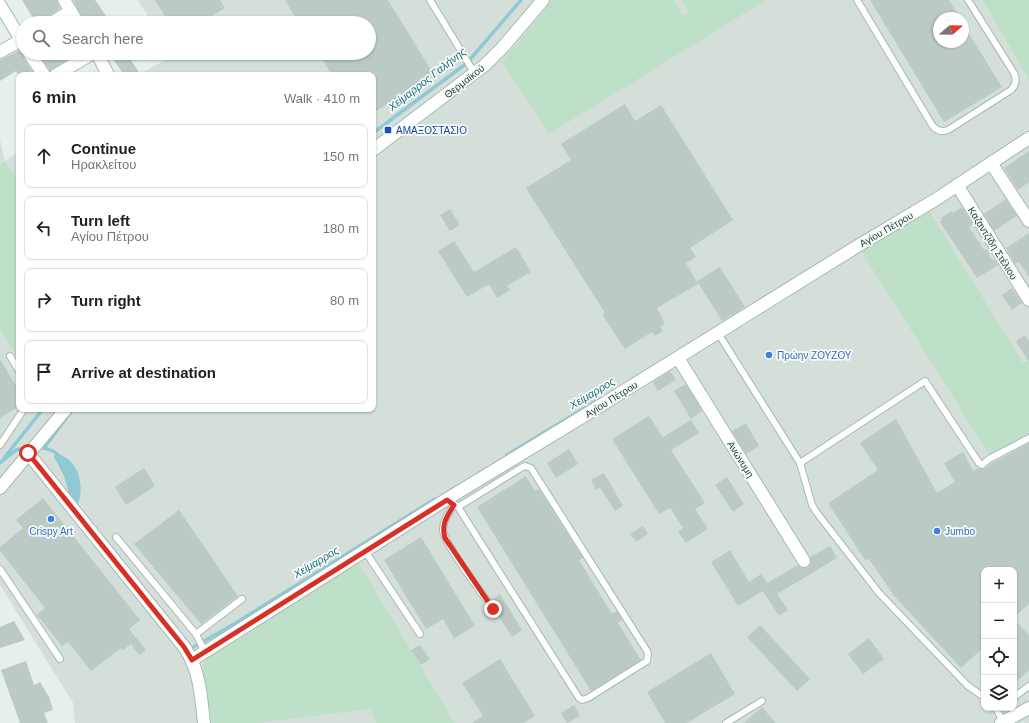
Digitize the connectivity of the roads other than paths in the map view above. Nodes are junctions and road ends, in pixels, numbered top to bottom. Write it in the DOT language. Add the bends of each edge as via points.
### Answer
graph roads {
  1 [pos="64,0"];
  2 [pos="430,0"];
  3 [pos="543,0"];
  4 [pos="857,0"];
  5 [pos="968,0"];
  6 [pos="0,5"];
  7 [pos="71,11"];
  8 [pos="63,16"];
  9 [pos="74,16"];
  10 [pos="16,31"];
  11 [pos="16,44"];
  12 [pos="0,52"];
  13 [pos="34,60"];
  14 [pos="81,60"];
  15 [pos="100,60"];
  16 [pos="42,72"];
  17 [pos="61,72"];
  18 [pos="106,72"];
  19 [pos="475,74"];
  20 [pos="1029,138"];
  21 [pos="376,148"];
  22 [pos="991,163"];
  23 [pos="957,185"];
  24 [pos="1029,221"];
  25 [pos="1029,300"];
  26 [pos="718,333"];
  27 [pos="10,356"];
  28 [pos="678,358"];
  29 [pos="16,366"];
  30 [pos="22,412"];
  31 [pos="63,412"];
  32 [pos="1029,438"];
  33 [pos="0,445"];
  34 [pos="28,453"];
  35 [pos="800,464"];
  36 [pos="0,488"];
  37 [pos="453,504"];
  38 [pos="116,537"];
  39 [pos="365,551"];
  40 [pos="804,561"];
  41 [pos="0,569"];
  42 [pos="242,599"];
  43 [pos="493,609"];
  44 [pos="196,634"];
  45 [pos="420,634"];
  46 [pos="205,652"];
  47 [pos="60,659"];
  48 [pos="192,660"];
  49 [pos="1029,686"];
  50 [pos="1017,695"];
  51 [pos="981,696"];
  52 [pos="762,701"];
  53 [pos="1029,708"];
  54 [pos="998,711"];
  55 [pos="204,723"];
  56 [pos="726,723"];
  57 [pos="1002,723"];
  1 -- 7 [label="street"];
  2 -- 19 [label="lane"];
  3 -- 19 [label="street, Θερμαϊκού"];
  4 -- 5 [label="lane" via="932,125 941,131 948,130 1010,90 1016,80"];
  6 -- 10 [label="street"];
  7 -- 8 [label="street"];
  7 -- 9 [label="street"];
  11 -- 12 [label="street"];
  13 -- 16 [label="street"];
  14 -- 17 [label="street"];
  15 -- 18 [label="street"];
  19 -- 21 [label="street, Θερμαϊκού"];
  20 -- 22 [label="street, Αγίου Πέτρου"];
  22 -- 23 [label="street, Αγίου Πέτρου"];
  22 -- 24 [label="street"];
  23 -- 25 [label="street, Καζαντζίδη Στέλιου"];
  23 -- 26 [label="street, Αγίου Πέτρου"];
  26 -- 28 [label="street, Αγίου Πέτρου"];
  26 -- 35 [label="lane"];
  27 -- 29 [label="lane"];
  28 -- 37 [label="street, Αγίου Πέτρου"];
  28 -- 40 [label="street, Ανώνυμη"];
  30 -- 33 [label="lane"];
  31 -- 34 [label="street"];
  32 -- 35 [label="lane" via="982,465 925,381"];
  34 -- 36 [label="street"];
  34 -- 48 [label="street" via="176,636"];
  35 -- 51 [label="lane" via="812,505 828,528 879,592 968,686"];
  37 -- 37 [label="lane" via="579,698 585,700 647,661 647,651 531,468 525,466"];
  37 -- 39 [label="street, Αγίου Πέτρου"];
  37 -- 43 [label="lane" via="444,523 445,538"];
  38 -- 44 [label="lane"];
  39 -- 45 [label="lane"];
  39 -- 46 [label="street, Αγίου Πέτρου"];
  41 -- 47 [label="lane"];
  42 -- 44 [label="lane"];
  44 -- 46 [label="lane"];
  46 -- 48 [label="street, Αγίου Πέτρου"];
  48 -- 55 [label="street" via="200,686"];
  49 -- 50 [label="lane"];
  52 -- 56 [label="lane"];
  53 -- 57 [label="street"];
  54 -- 57 [label="lane"];
}
